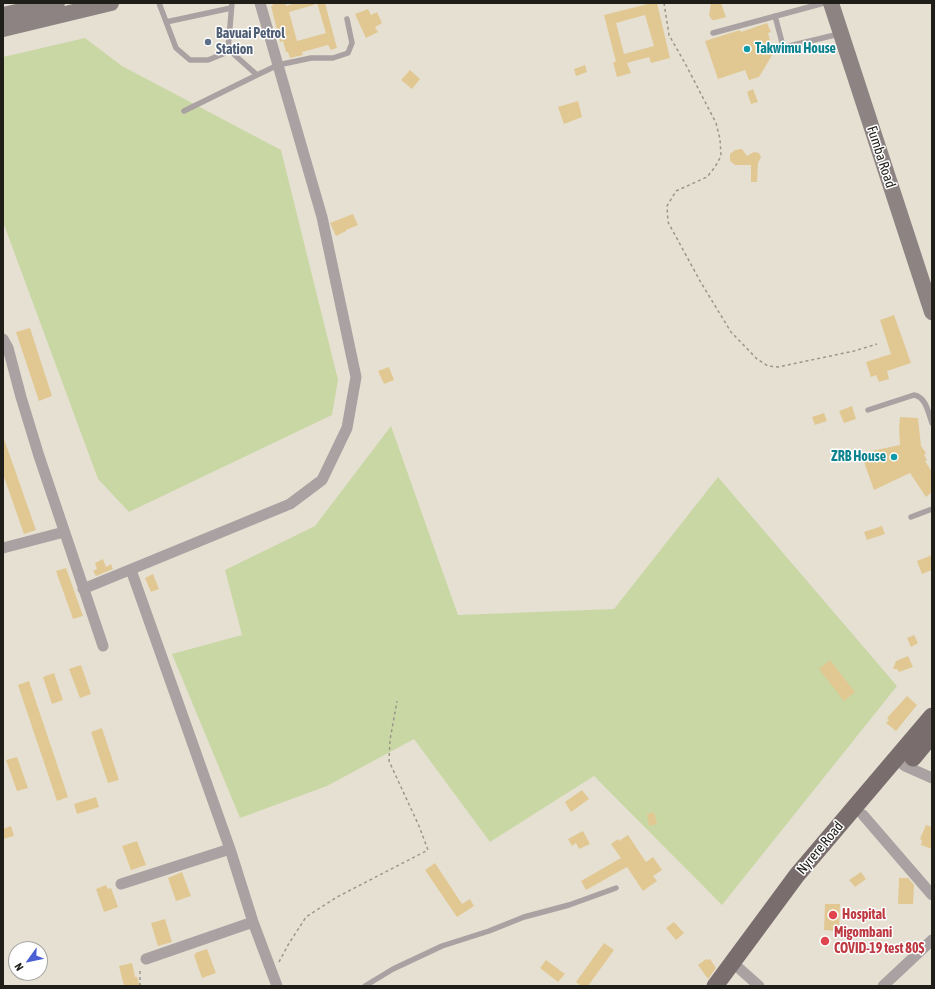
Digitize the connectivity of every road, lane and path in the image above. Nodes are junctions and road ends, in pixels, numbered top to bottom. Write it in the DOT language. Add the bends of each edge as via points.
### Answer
graph roads {
  1 [pos="57,3"];
  2 [pos="111,3"];
  3 [pos="159,3"];
  4 [pos="260,3"];
  5 [pos="664,3"];
  6 [pos="824,3"];
  7 [pos="831,3"];
  8 [pos="232,6"];
  9 [pos="13,10"];
  10 [pos="775,16"];
  11 [pos="348,20"];
  12 [pos="166,22"];
  13 [pos="3,29"];
  14 [pos="713,33"];
  15 [pos="841,34"];
  16 [pos="228,49"];
  17 [pos="278,65"];
  18 [pos="257,75"];
  19 [pos="184,111"];
  20 [pos="932,312"];
  21 [pos="3,339"];
  22 [pos="877,344"];
  23 [pos="868,410"];
  24 [pos="932,423"];
  25 [pos="932,509"];
  26 [pos="911,517"];
  27 [pos="64,532"];
  28 [pos="3,548"];
  29 [pos="131,570"];
  30 [pos="83,589"];
  31 [pos="103,646"];
  32 [pos="397,701"];
  33 [pos="932,716"];
  34 [pos="932,735"];
  35 [pos="901,763"];
  36 [pos="932,778"];
  37 [pos="863,815"];
  38 [pos="230,849"];
  39 [pos="121,884"];
  40 [pos="616,888"];
  41 [pos="932,895"];
  42 [pos="253,922"];
  43 [pos="932,940"];
  44 [pos="146,959"];
  45 [pos="736,965"];
  46 [pos="272,974"];
  47 [pos="140,986"];
  48 [pos="277,986"];
  49 [pos="364,986"];
  50 [pos="715,986"];
  51 [pos="727,986"];
  52 [pos="759,986"];
  53 [pos="883,986"];
  1 -- 9 [label="street"];
  2 -- 13 [label="street"];
  3 -- 12 [label="lane"];
  4 -- 17 [label="street"];
  5 -- 22 [label="path" via="669,35 716,123 721,156 707,176 676,191 667,206 668,222 730,332 757,359 768,366 778,367"];
  6 -- 10 [label="lane"];
  7 -- 15 [label="street, Fumba Road"];
  8 -- 12 [label="lane"];
  8 -- 16 [label="lane"];
  10 -- 14 [label="lane"];
  10 -- 15 [label="lane" via="785,47"];
  11 -- 17 [label="lane" via="352,43 348,53 333,58 311,58"];
  12 -- 16 [label="lane" via="176,48 190,60 208,60"];
  15 -- 20 [label="street, Fumba Road"];
  16 -- 18 [label="lane"];
  17 -- 18 [label="lane"];
  17 -- 29 [label="street" via="322,217 356,377 347,428 322,480 290,504"];
  18 -- 19 [label="lane"];
  21 -- 27 [label="street" via="8,348"];
  23 -- 24 [label="lane" via="914,395 924,401"];
  25 -- 26 [label="lane"];
  27 -- 28 [label="street"];
  27 -- 30 [label="street"];
  29 -- 30 [label="street"];
  29 -- 38 [label="street"];
  30 -- 31 [label="street"];
  32 -- 46 [label="path" via="389,761 428,850 337,897 306,917"];
  33 -- 35 [label="main road, Nyrere Road"];
  34 -- 35 [label="main road, Nyrere Road"];
  35 -- 36 [label="street"];
  35 -- 37 [label="main road, Nyrere Road"];
  35 -- 45 [label="main road, Nyrere Road" via="797,875"];
  37 -- 41 [label="street"];
  37 -- 45 [label="main road, Nyrere Road"];
  38 -- 39 [label="street"];
  38 -- 42 [label="street"];
  40 -- 49 [label="lane" via="442,946"];
  42 -- 44 [label="street"];
  42 -- 46 [label="street"];
  43 -- 53 [label="street"];
  44 -- 47 [label="path" via="140,969"];
  45 -- 50 [label="main road, Nyrere Road"];
  45 -- 51 [label="main road, Nyrere Road"];
  45 -- 52 [label="street"];
  46 -- 48 [label="street"];
}
